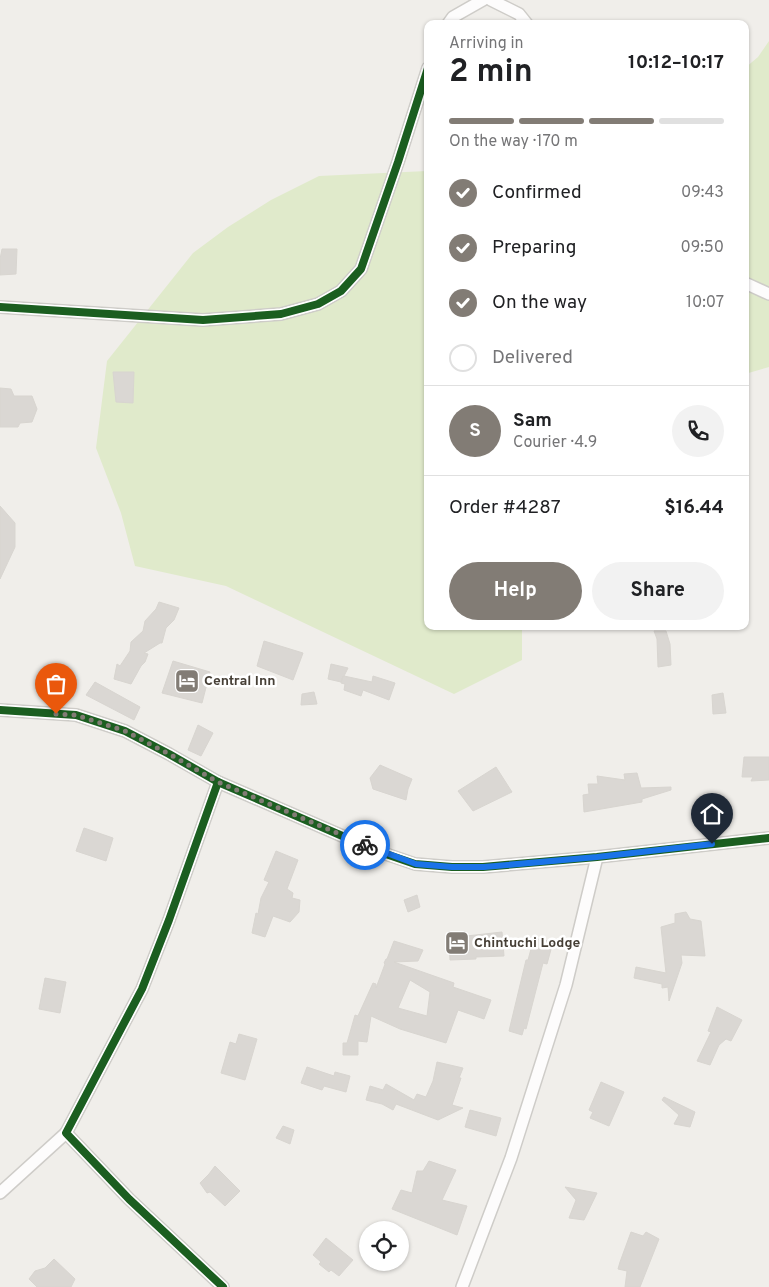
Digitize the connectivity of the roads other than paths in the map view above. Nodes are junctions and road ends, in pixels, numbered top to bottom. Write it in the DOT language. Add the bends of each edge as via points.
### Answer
graph roads {
  1 [pos="483,0"];
  2 [pos="491,0"];
  3 [pos="451,20"];
  4 [pos="524,20"];
  5 [pos="424,81"];
  6 [pos="749,285"];
  7 [pos="769,294"];
  8 [pos="0,307"];
  9 [pos="0,710"];
  10 [pos="218,782"];
  11 [pos="769,838"];
  12 [pos="597,857"];
  13 [pos="66,1134"];
  14 [pos="0,1193"];
  15 [pos="223,1287"];
  16 [pos="462,1287"];
  1 -- 3 [label="street"];
  2 -- 4 [label="street" via="519,14"];
  5 -- 8 [label="street" via="361,269 341,291 318,304 281,314 203,320"];
  6 -- 7 [label="street"];
  9 -- 10 [label="street" via="76,715 116,728"];
  10 -- 12 [label="street" via="416,864 484,867"];
  10 -- 13 [label="street" via="142,988"];
  11 -- 12 [label="street"];
  12 -- 16 [label="street" via="566,985 511,1158"];
  13 -- 14 [label="street"];
  13 -- 15 [label="street" via="129,1199"];
}
